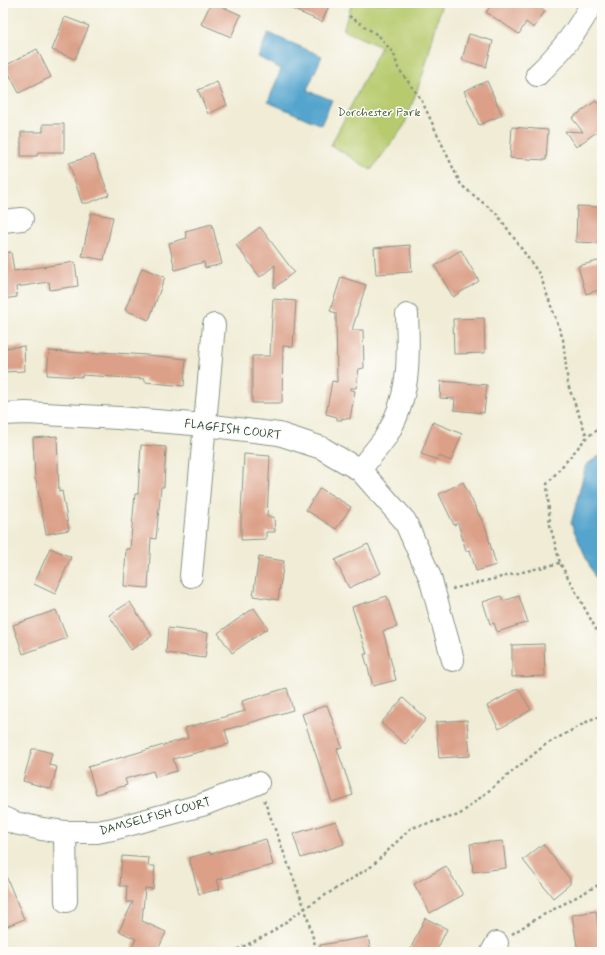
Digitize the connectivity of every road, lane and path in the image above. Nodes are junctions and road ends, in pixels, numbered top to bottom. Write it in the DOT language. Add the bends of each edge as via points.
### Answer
graph roads {
  1 [pos="592,3"];
  2 [pos="349,16"];
  3 [pos="537,75"];
  4 [pos="407,315"];
  5 [pos="214,325"];
  6 [pos="3,414"];
  7 [pos="205,425"];
  8 [pos="602,427"];
  9 [pos="587,437"];
  10 [pos="360,470"];
  11 [pos="560,563"];
  12 [pos="190,576"];
  13 [pos="434,593"];
  14 [pos="602,640"];
  15 [pos="453,660"];
  16 [pos="602,716"];
  17 [pos="258,783"];
  18 [pos="3,818"];
  19 [pos="65,832"];
  20 [pos="602,883"];
  21 [pos="66,901"];
  22 [pos="305,909"];
  23 [pos="495,947"];
  24 [pos="232,952"];
  25 [pos="317,952"];
  1 -- 3 [label="street" via="562,49"];
  2 -- 9 [label="path" via="379,36 394,54 398,68 421,99 461,185 496,214 540,275 564,339 568,385"];
  4 -- 10 [label="street" via="408,368 401,404 385,437"];
  5 -- 7 [label="street"];
  6 -- 7 [label="street, FLAGFISH COURT" via="67,415"];
  7 -- 10 [label="street, FLAGFISH COURT" via="293,437 322,448"];
  7 -- 12 [label="street"];
  8 -- 9 [label="path"];
  9 -- 11 [label="path" via="547,484 550,525"];
  10 -- 13 [label="street, FLAGFISH COURT" via="405,521 430,577"];
  11 -- 13 [label="path"];
  11 -- 14 [label="path"];
  13 -- 15 [label="street, FLAGFISH COURT"];
  16 -- 22 [label="path" via="545,745 459,815 411,828 372,866"];
  17 -- 19 [label="street, DAMSELFISH COURT" via="202,805 113,830"];
  17 -- 22 [label="path"];
  18 -- 19 [label="street, DAMSELFISH COURT" via="24,825"];
  19 -- 21 [label="street"];
  20 -- 23 [label="path" via="534,920"];
  22 -- 24 [label="path" via="269,934"];
  22 -- 25 [label="path"];
}
